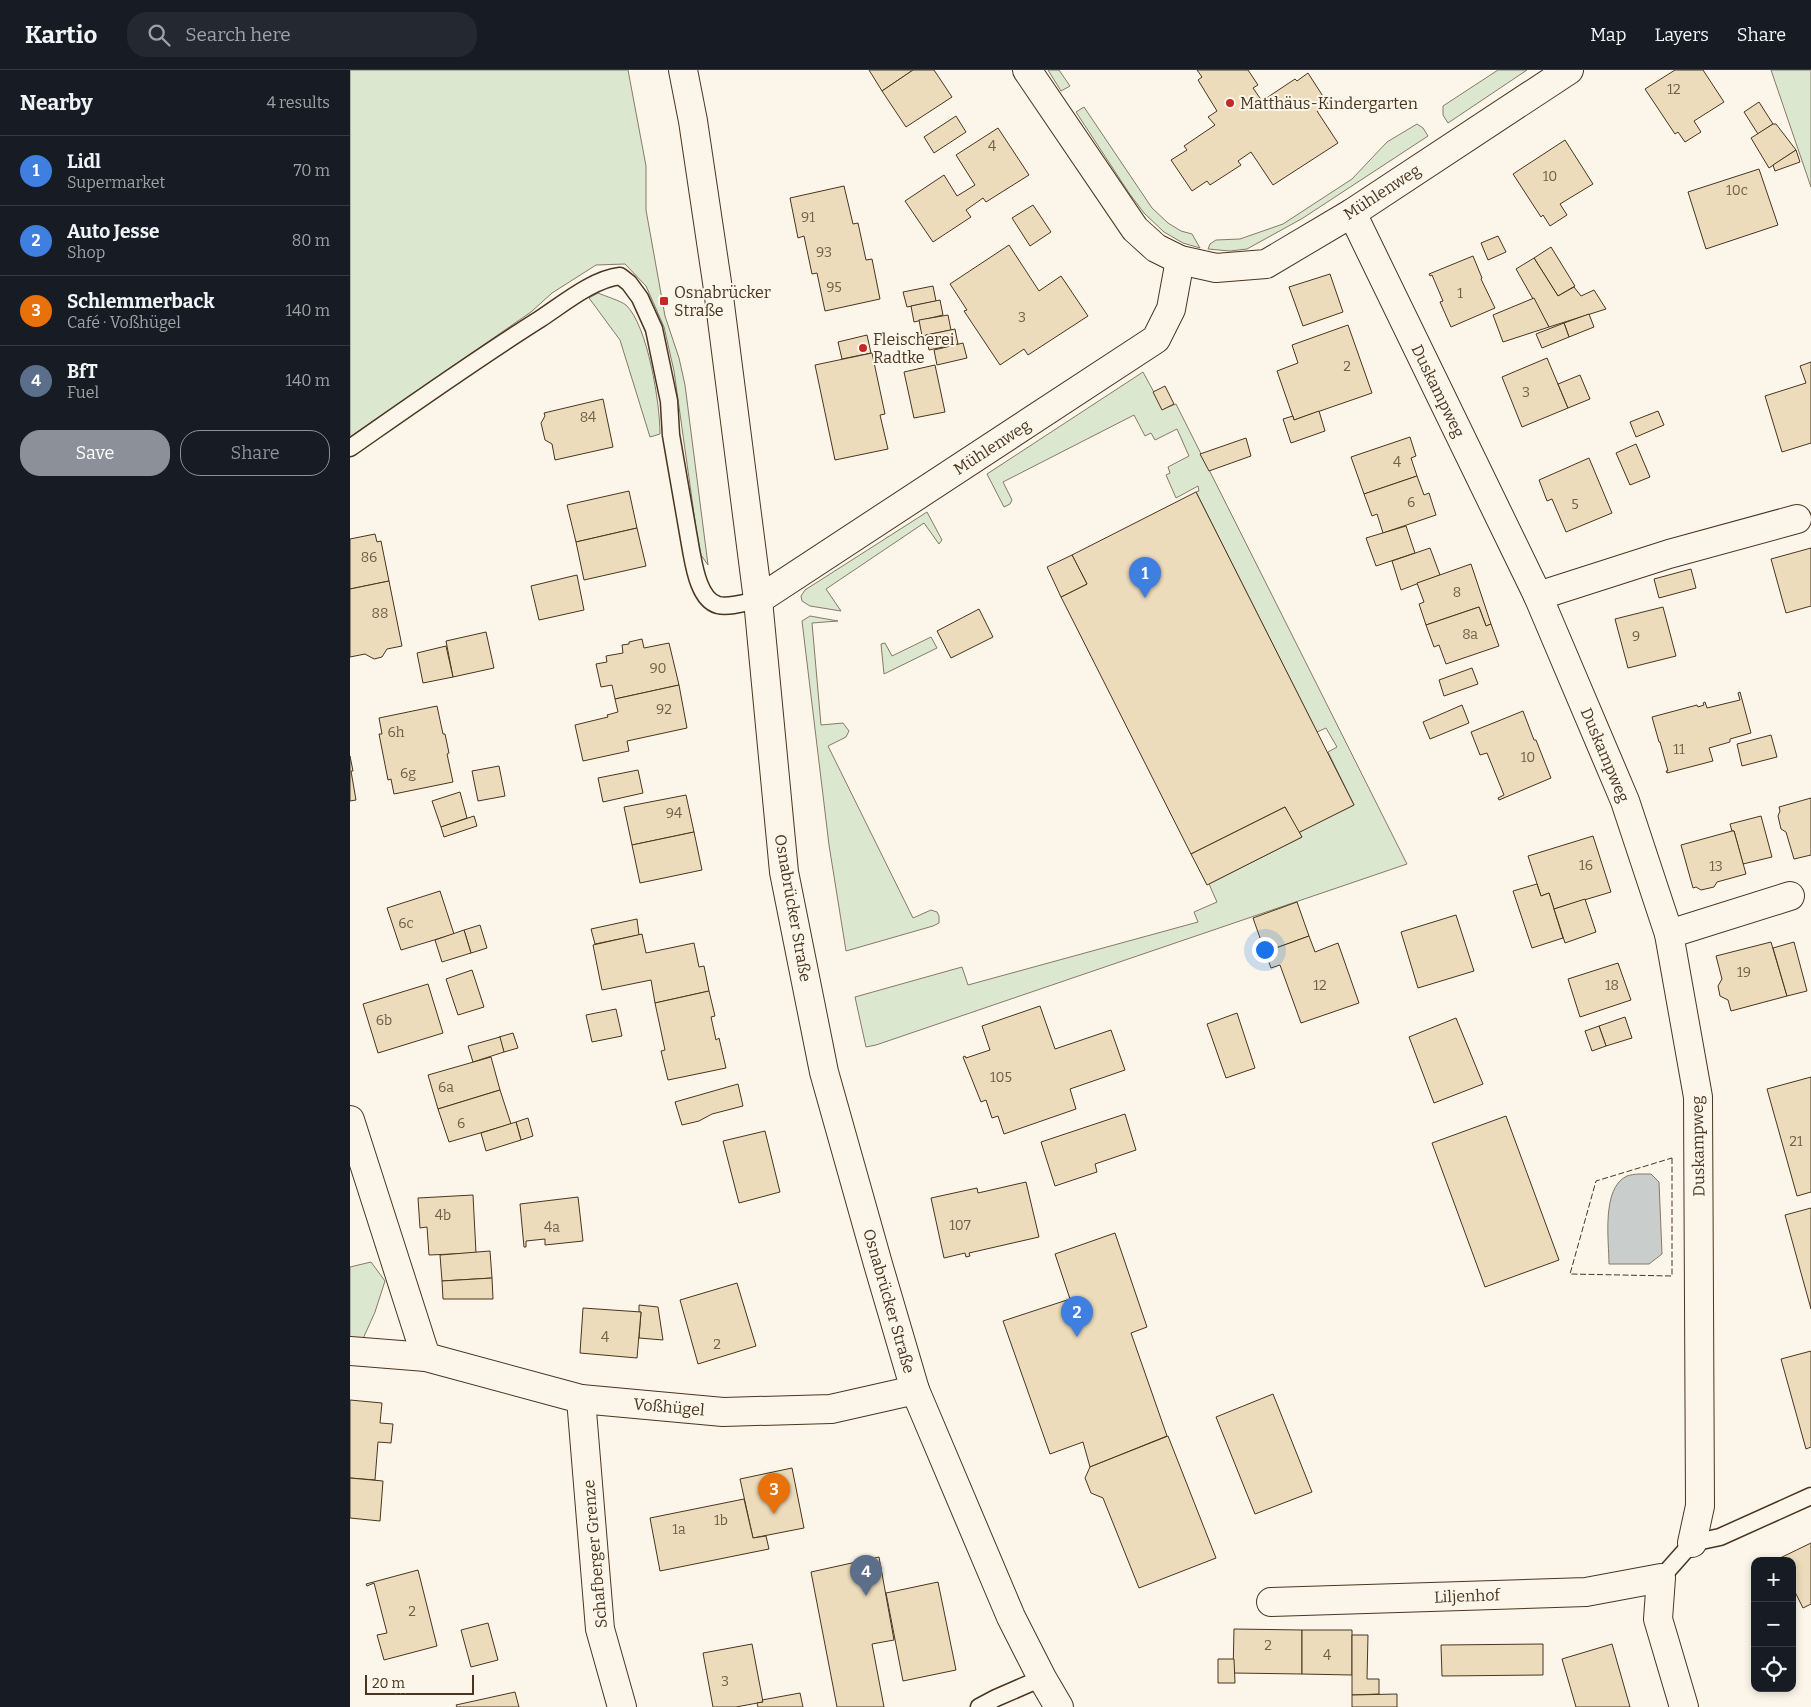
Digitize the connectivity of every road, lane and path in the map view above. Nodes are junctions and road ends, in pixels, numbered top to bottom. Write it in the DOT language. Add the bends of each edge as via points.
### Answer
graph roads {
  1 [pos="683,70"];
  2 [pos="1027,70"];
  3 [pos="1569,70"];
  4 [pos="1352,213"];
  5 [pos="1180,260"];
  6 [pos="350,448"];
  7 [pos="1797,519"];
  8 [pos="1538,596"];
  9 [pos="758,600"];
  10 [pos="1790,896"];
  11 [pos="1670,934"];
  12 [pos="350,1120"];
  13 [pos="350,1351"];
  14 [pos="426,1357"];
  15 [pos="915,1390"];
  16 [pos="581,1399"];
  17 [pos="1811,1496"];
  18 [pos="1692,1543"];
  19 [pos="1661,1578"];
  20 [pos="1271,1602"];
  21 [pos="1042,1678"];
  22 [pos="622,1707"];
  23 [pos="979,1707"];
  24 [pos="1059,1707"];
  25 [pos="1684,1707"];
  1 -- 9 [label="street, Osnabrücker Straße" via="718,288"];
  2 -- 5 [label="street, Mühlenweg" via="1135,230 1156,248"];
  3 -- 4 [label="street, Mühlenweg"];
  4 -- 5 [label="street, Mühlenweg" via="1266,264 1216,268"];
  4 -- 8 [label="street, Duskampweg"];
  5 -- 9 [label="street, Mühlenweg" via="1171,309 1156,339"];
  6 -- 9 [label="lane" via="583,291 610,277 620,276 630,283 640,298 654,329 669,401 671,435 694,568 701,588 718,605"];
  7 -- 8 [label="street" via="1669,554"];
  8 -- 11 [label="street, Duskampweg" via="1625,801"];
  9 -- 15 [label="street, Osnabrücker Straße" via="784,872 791,909 824,1072"];
  10 -- 11 [label="street"];
  11 -- 18 [label="street, Duskampweg" via="1698,1096 1700,1506"];
  12 -- 14 [label="street"];
  13 -- 14 [label="street, Voßhügel"];
  14 -- 16 [label="street, Voßhügel"];
  15 -- 16 [label="street, Voßhügel" via="831,1409 733,1412"];
  15 -- 21 [label="street, Osnabrücker Straße" via="1011,1617"];
  16 -- 22 [label="street, Schafberger Grenze" via="600,1629"];
  17 -- 18 [label="lane" via="1720,1537"];
  18 -- 19 [label="lane, Duskampweg"];
  19 -- 20 [label="street, Liljenhof" via="1586,1592"];
  19 -- 25 [label="street" via="1658,1619"];
  21 -- 23 [label="lane"];
  21 -- 24 [label="street, Osnabrücker Straße"];
}
